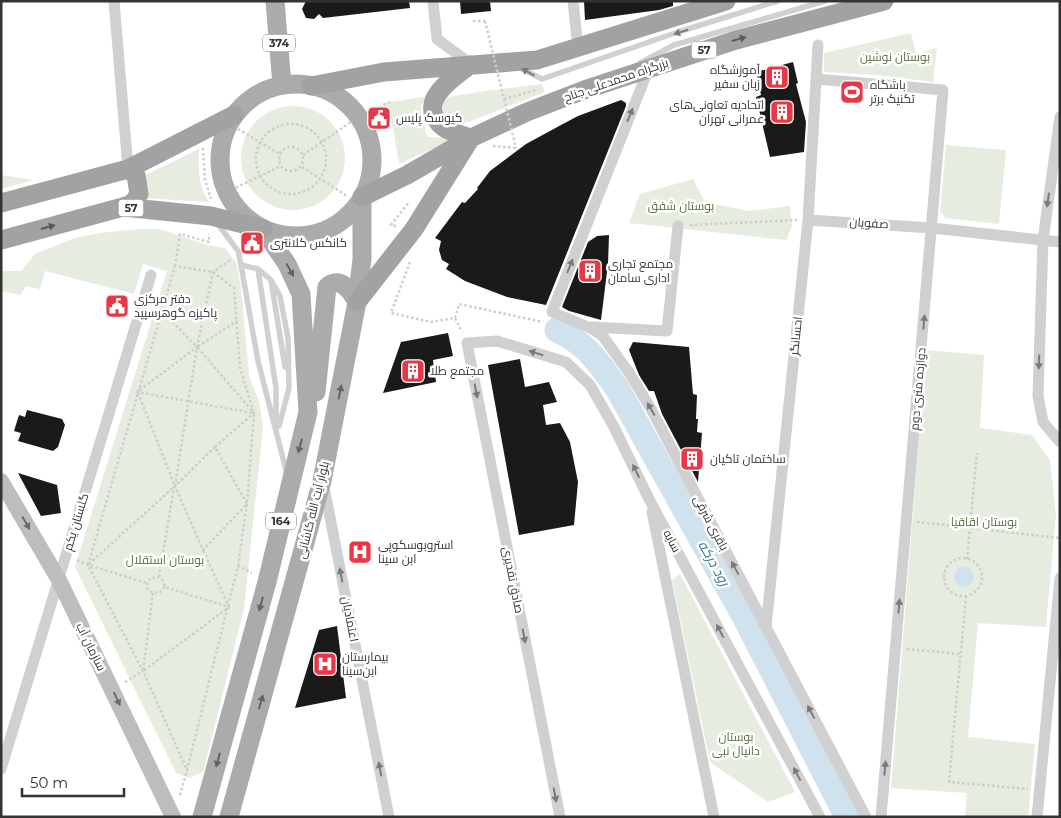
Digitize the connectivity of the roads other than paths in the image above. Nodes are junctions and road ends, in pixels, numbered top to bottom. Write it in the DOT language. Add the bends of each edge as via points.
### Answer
graph roads {
  1 [pos="114,1"];
  2 [pos="275,1"];
  3 [pos="433,1"];
  4 [pos="573,1"];
  5 [pos="778,1"];
  6 [pos="825,1"];
  7 [pos="884,1"];
  8 [pos="715,3"];
  9 [pos="818,45"];
  10 [pos="578,48"];
  11 [pos="509,62"];
  12 [pos="471,64"];
  13 [pos="643,66"];
  14 [pos="816,79"];
  15 [pos="282,85"];
  16 [pos="311,86"];
  17 [pos="546,98"];
  18 [pos="527,112"];
  19 [pos="1060,117"];
  20 [pos="232,119"];
  21 [pos="471,138"];
  22 [pos="128,168"];
  23 [pos="360,200"];
  24 [pos="1,203"];
  25 [pos="123,208"];
  26 [pos="215,211"];
  27 [pos="808,220"];
  28 [pos="678,226"];
  29 [pos="932,228"];
  30 [pos="263,229"];
  31 [pos="1,240"];
  32 [pos="1042,240"];
  33 [pos="1060,242"];
  34 [pos="242,265"];
  35 [pos="258,269"];
  36 [pos="151,275"];
  37 [pos="357,302"];
  38 [pos="588,327"];
  39 [pos="467,343"];
  40 [pos="308,412"];
  41 [pos="276,436"];
  42 [pos="1060,442"];
  43 [pos="1,481"];
  44 [pos="322,481"];
  45 [pos="290,483"];
  46 [pos="650,499"];
  47 [pos="1060,578"];
  48 [pos="58,580"];
  49 [pos="766,626"];
  50 [pos="1,769"];
  51 [pos="173,817"];
  52 [pos="202,817"];
  53 [pos="229,817"];
  54 [pos="389,817"];
  55 [pos="560,817"];
  56 [pos="714,817"];
  57 [pos="820,817"];
  58 [pos="866,817"];
  59 [pos="881,817"];
  60 [pos="1037,817"];
  1 -- 22 [label="street"];
  2 -- 15 [label="main road, 374"];
  3 -- 12 [label="street" via="437,39"];
  4 -- 10 [label="street"];
  5 -- 11 [label="lane, one-way" via="542,79"];
  6 -- 13 [label="lane" via="674,45"];
  13 -- 7 [label="highway, بزرگراه محمدعلی جناح / 57, one-way"];
  8 -- 10 [label="highway"];
  9 -- 14 [label="street, احسانگر"];
  10 -- 11 [label="highway" via="538,60"];
  11 -- 12 [label="highway"];
  12 -- 16 [label="highway" via="384,72"];
  12 -- 21 [label="highway" via="440,90 434,102 434,115 440,124"];
  13 -- 18 [label="highway, بزرگراه محمدعلی جناح / 57"];
  38 -- 13 [label="street, باقری شرقی, one-way" via="551,317"];
  14 -- 27 [label="street, احسانگر"];
  14 -- 29 [label="street, دوازده متری دوم" via="944,90"];
  15 -- 16 [label="main road"];
  15 -- 20 [label="main road" via="255,96"];
  16 -- 23 [label="main road" via="341,99 358,117 367,133 372,154 370,176"];
  17 -- 18 [label="lane"];
  18 -- 21 [label="highway, بزرگراه محمدعلی جناح / 57"];
  19 -- 32 [label="street, one-way"];
  20 -- 22 [label="highway"];
  20 -- 26 [label="main road" via="222,142"];
  21 -- 23 [label="highway, بزرگراه محمدعلی جناح / 57"];
  21 -- 37 [label="highway" via="414,229"];
  22 -- 24 [label="highway"];
  22 -- 25 [label="highway" via="136,176 139,194 133,203"];
  23 -- 30 [label="main road" via="341,222 321,232 288,236"];
  23 -- 37 [label="main road, بلوار آیت الله کاشانی / 164" via="362,259"];
  25 -- 26 [label="highway, 57"];
  31 -- 25 [label="highway, 57, one-way"];
  26 -- 30 [label="highway, 57"];
  26 -- 30 [label="main road" via="240,211"];
  26 -- 34 [label="lane" via="238,251"];
  27 -- 29 [label="street, صفویان"];
  27 -- 49 [label="street, احسانگر"];
  28 -- 38 [label="street" via="667,331"];
  29 -- 32 [label="street, صفویان"];
  59 -- 29 [label="street, دوازده متری دوم, one-way"];
  30 -- 40 [label="main road, 164, one-way" via="287,264 301,294"];
  32 -- 33 [label="street, صفویان"];
  32 -- 42 [label="street, one-way" via="1038,396 1043,422"];
  34 -- 35 [label="lane"];
  34 -- 41 [label="lane" via="258,361"];
  35 -- 41 [label="lane" via="276,388"];
  35 -- 41 [label="lane" via="271,280 289,388"];
  36 -- 48 [label="street, گلستان یکم"];
  37 -- 40 [label="main road" via="343,284 332,283 327,288 317,390"];
  44 -- 37 [label="main road, بلوار آیت الله کاشانی / 164, one-way"];
  49 -- 38 [label="street, باقری شرقی, one-way" via="651,409 602,335"];
  46 -- 39 [label="street, سایه, one-way" via="590,385 566,362 497,341"];
  39 -- 55 [label="street, صادق تقدیری, one-way"];
  40 -- 45 [label="main road, 164, one-way"];
  41 -- 45 [label="lane"];
  43 -- 48 [label="main road, سازمان آب, one-way"];
  53 -- 44 [label="main road, بلوار آیت الله کاشانی / 164, one-way"];
  54 -- 44 [label="street, اعتمادیان, one-way"];
  45 -- 52 [label="main road, 164, one-way" via="267,582"];
  46 -- 56 [label="street"];
  57 -- 46 [label="street, سایه, one-way"];
  47 -- 60 [label="street"];
  48 -- 50 [label="street, گلستان یکم"];
  48 -- 51 [label="main road, سازمان آب, one-way"];
  58 -- 49 [label="street, باقری شرقی, one-way"];
}
